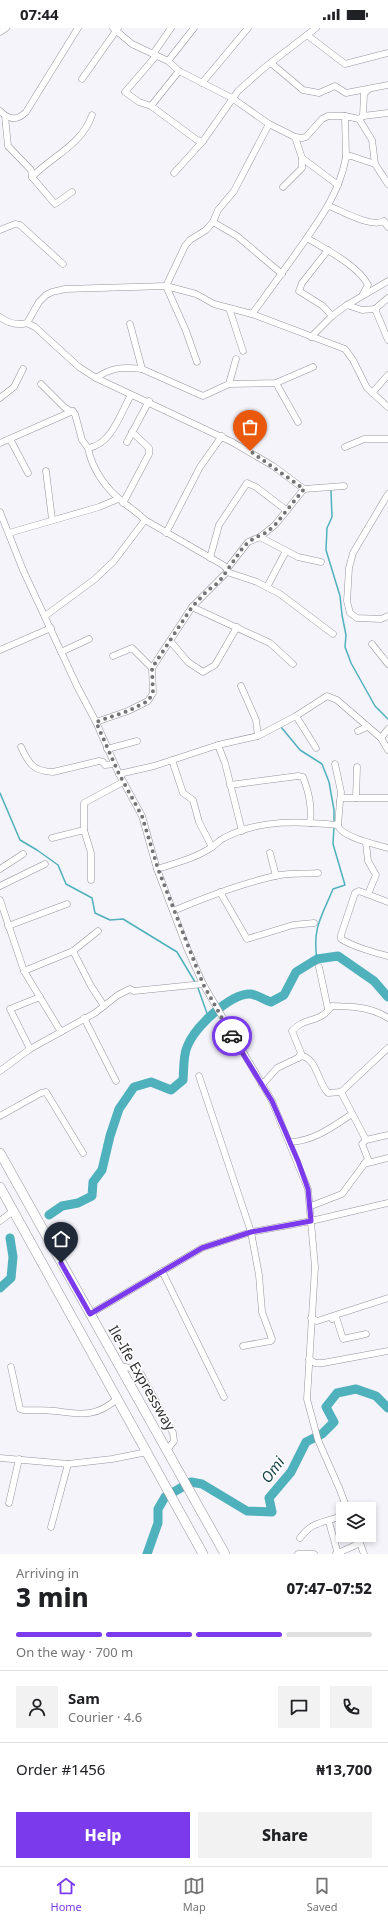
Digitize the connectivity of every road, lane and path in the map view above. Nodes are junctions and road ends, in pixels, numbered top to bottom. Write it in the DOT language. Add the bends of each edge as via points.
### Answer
graph roads {
  1 [pos="6,28"];
  2 [pos="78,28"];
  3 [pos="171,28"];
  4 [pos="194,28"];
  5 [pos="248,28"];
  6 [pos="316,28"];
  7 [pos="115,29"];
  8 [pos="0,32"];
  9 [pos="307,35"];
  10 [pos="388,54"];
  11 [pos="154,55"];
  12 [pos="168,62"];
  13 [pos="271,63"];
  14 [pos="179,71"];
  15 [pos="82,79"];
  16 [pos="202,83"];
  17 [pos="388,86"];
  18 [pos="369,89"];
  19 [pos="232,98"];
  20 [pos="150,106"];
  21 [pos="388,113"];
  22 [pos="2,114"];
  23 [pos="92,116"];
  24 [pos="345,116"];
  25 [pos="361,117"];
  26 [pos="269,124"];
  27 [pos="295,137"];
  28 [pos="203,141"];
  29 [pos="346,157"];
  30 [pos="302,158"];
  31 [pos="375,164"];
  32 [pos="174,173"];
  33 [pos="32,177"];
  34 [pos="388,184"];
  35 [pos="338,185"];
  36 [pos="283,187"];
  37 [pos="72,192"];
  38 [pos="329,206"];
  39 [pos="213,222"];
  40 [pos="388,227"];
  41 [pos="0,230"];
  42 [pos="307,238"];
  43 [pos="328,250"];
  44 [pos="63,264"];
  45 [pos="282,274"];
  46 [pos="388,281"];
  47 [pos="166,286"];
  48 [pos="363,294"];
  49 [pos="388,298"];
  50 [pos="347,305"];
  51 [pos="229,308"];
  52 [pos="375,309"];
  53 [pos="252,314"];
  54 [pos="332,316"];
  55 [pos="0,317"];
  56 [pos="27,323"];
  57 [pos="130,324"];
  58 [pos="311,337"];
  59 [pos="388,340"];
  60 [pos="243,351"];
  61 [pos="236,359"];
  62 [pos="197,362"];
  63 [pos="313,366"];
  64 [pos="23,369"];
  65 [pos="142,369"];
  66 [pos="388,375"];
  67 [pos="96,378"];
  68 [pos="276,382"];
  69 [pos="41,384"];
  70 [pos="229,384"];
  71 [pos="372,393"];
  72 [pos="131,395"];
  73 [pos="0,398"];
  74 [pos="149,401"];
  75 [pos="388,407"];
  76 [pos="73,411"];
  77 [pos="298,422"];
  78 [pos="132,432"];
  79 [pos="222,436"];
  80 [pos="10,439"];
  81 [pos="388,439"];
  82 [pos="127,442"];
  83 [pos="0,443"];
  84 [pos="345,447"];
  85 [pos="88,448"];
  86 [pos="46,471"];
  87 [pos="28,472"];
  88 [pos="344,486"];
  89 [pos="304,489"];
  90 [pos="388,494"];
  91 [pos="121,501"];
  92 [pos="286,510"];
  93 [pos="0,512"];
  94 [pos="52,519"];
  95 [pos="145,520"];
  96 [pos="9,533"];
  97 [pos="166,533"];
  98 [pos="260,537"];
  99 [pos="286,551"];
  100 [pos="210,558"];
  101 [pos="321,562"];
  102 [pos="227,570"];
  103 [pos="267,587"];
  104 [pos="192,607"];
  105 [pos="45,616"];
  106 [pos="388,616"];
  107 [pos="237,627"];
  108 [pos="50,628"];
  109 [pos="332,634"];
  110 [pos="89,640"];
  111 [pos="170,642"];
  112 [pos="372,644"];
  113 [pos="0,650"];
  114 [pos="61,652"];
  115 [pos="113,656"];
  116 [pos="293,664"];
  117 [pos="388,664"];
  118 [pos="152,668"];
  119 [pos="241,686"];
  120 [pos="296,716"];
  121 [pos="96,722"];
  122 [pos="367,727"];
  123 [pos="388,729"];
  124 [pos="358,731"];
  125 [pos="258,736"];
  126 [pos="381,738"];
  127 [pos="137,741"];
  128 [pos="218,745"];
  129 [pos="22,747"];
  130 [pos="316,748"];
  131 [pos="107,749"];
  132 [pos="388,750"];
  133 [pos="172,760"];
  134 [pos="114,764"];
  135 [pos="335,764"];
  136 [pos="357,767"];
  137 [pos="119,774"];
  138 [pos="123,782"];
  139 [pos="230,785"];
  140 [pos="356,798"];
  141 [pos="388,798"];
  142 [pos="340,801"];
  143 [pos="310,823"];
  144 [pos="335,825"];
  145 [pos="84,830"];
  146 [pos="242,831"];
  147 [pos="52,838"];
  148 [pos="366,843"];
  149 [pos="212,847"];
  150 [pos="388,848"];
  151 [pos="270,853"];
  152 [pos="23,854"];
  153 [pos="45,864"];
  154 [pos="0,869"];
  155 [pos="158,869"];
  156 [pos="318,873"];
  157 [pos="276,876"];
  158 [pos="91,880"];
  159 [pos="0,886"];
  160 [pos="220,892"];
  161 [pos="368,894"];
  162 [pos="0,900"];
  163 [pos="388,902"];
  164 [pos="67,904"];
  165 [pos="173,911"];
  166 [pos="314,923"];
  167 [pos="8,926"];
  168 [pos="98,930"];
  169 [pos="73,951"];
  170 [pos="388,956"];
  171 [pos="319,967"];
  172 [pos="24,971"];
  173 [pos="203,984"];
  174 [pos="40,997"];
  175 [pos="104,1006"];
  176 [pos="328,1009"];
  177 [pos="84,1018"];
  178 [pos="388,1018"];
  179 [pos="61,1032"];
  180 [pos="388,1048"];
  181 [pos="30,1049"];
  182 [pos="298,1058"];
  183 [pos="0,1071"];
  184 [pos="200,1076"];
  185 [pos="116,1082"];
  186 [pos="262,1084"];
  187 [pos="341,1092"];
  188 [pos="352,1114"];
  189 [pos="0,1116"];
  190 [pos="388,1134"];
  191 [pos="366,1140"];
  192 [pos="290,1142"];
  193 [pos="0,1153"];
  194 [pos="83,1153"];
  195 [pos="388,1158"];
  196 [pos="364,1164"];
  197 [pos="16,1182"];
  198 [pos="2,1190"];
  199 [pos="387,1205"];
  200 [pos="311,1206"];
  201 [pos="13,1211"];
  202 [pos="0,1221"];
  203 [pos="311,1221"];
  204 [pos="251,1232"];
  205 [pos="162,1271"];
  206 [pos="388,1298"];
  207 [pos="90,1314"];
  208 [pos="311,1318"];
  209 [pos="324,1318"];
  210 [pos="366,1334"];
  211 [pos="243,1346"];
  212 [pos="388,1351"];
  213 [pos="112,1354"];
  214 [pos="309,1359"];
  215 [pos="97,1363"];
  216 [pos="120,1366"];
  217 [pos="11,1367"];
  218 [pos="224,1397"];
  219 [pos="117,1399"];
  220 [pos="167,1450"];
  221 [pos="147,1452"];
  222 [pos="0,1458"];
  223 [pos="18,1459"];
  224 [pos="68,1464"];
  225 [pos="344,1502"];
  226 [pos="9,1503"];
  227 [pos="336,1518"];
  228 [pos="329,1522"];
  229 [pos="51,1527"];
  230 [pos="300,1538"];
  231 [pos="356,1542"];
  232 [pos="359,1542"];
  233 [pos="353,1547"];
  234 [pos="364,1553"];
  235 [pos="203,1554"];
  236 [pos="225,1554"];
  237 [pos="298,1554"];
  238 [pos="314,1554"];
  239 [pos="339,1554"];
  1 -- 8 [label="street"];
  2 -- 22 [label="street" via="26,112 13,120"];
  3 -- 11 [label="street"];
  4 -- 12 [label="street"];
  5 -- 16 [label="street"];
  6 -- 9 [label="street"];
  7 -- 11 [label="street" via="132,44"];
  7 -- 15 [label="street"];
  9 -- 10 [label="street" via="344,64"];
  9 -- 13 [label="street"];
  11 -- 12 [label="street"];
  11 -- 20 [label="street" via="125,92"];
  12 -- 14 [label="street"];
  13 -- 18 [label="street" via="303,90 319,93 335,86 346,93"];
  13 -- 19 [label="street"];
  14 -- 16 [label="street"];
  14 -- 20 [label="street"];
  16 -- 19 [label="street"];
  17 -- 18 [label="street"];
  18 -- 25 [label="street" via="364,94"];
  19 -- 26 [label="street"];
  19 -- 28 [label="street"];
  20 -- 28 [label="street" via="197,140"];
  21 -- 25 [label="street"];
  22 -- 33 [label="street" via="8,146 31,170"];
  23 -- 33 [label="street" via="77,141"];
  24 -- 25 [label="street"];
  24 -- 27 [label="street" via="328,116 306,137"];
  24 -- 29 [label="street"];
  25 -- 31 [label="street" via="372,140"];
  26 -- 27 [label="street"];
  26 -- 39 [label="street" via="234,191 218,210"];
  27 -- 30 [label="street"];
  28 -- 32 [label="street"];
  29 -- 31 [label="street" via="351,156"];
  29 -- 35 [label="street"];
  30 -- 35 [label="street"];
  30 -- 36 [label="street" via="302,168"];
  31 -- 34 [label="street"];
  33 -- 37 [label="street" via="55,204"];
  35 -- 38 [label="street"];
  38 -- 40 [label="street" via="371,223 384,222"];
  38 -- 42 [label="street"];
  39 -- 45 [label="street" via="237,236"];
  39 -- 47 [label="street" via="185,246"];
  41 -- 44 [label="street" via="15,224 20,225"];
  42 -- 43 [label="street"];
  42 -- 45 [label="street"];
  43 -- 48 [label="street" via="365,280 368,286"];
  43 -- 54 [label="street" via="302,283 299,291 323,306"];
  45 -- 53 [label="street"];
  46 -- 48 [label="street"];
  47 -- 51 [label="street" via="196,294 214,304"];
  47 -- 56 [label="street" via="65,289 52,292 39,302"];
  47 -- 62 [label="street"];
  48 -- 50 [label="street"];
  49 -- 52 [label="street"];
  50 -- 52 [label="street" via="362,310"];
  50 -- 54 [label="street"];
  51 -- 53 [label="street"];
  51 -- 60 [label="street"];
  52 -- 59 [label="street"];
  53 -- 58 [label="street"];
  54 -- 58 [label="street"];
  55 -- 56 [label="street" via="16,324"];
  56 -- 67 [label="street"];
  57 -- 65 [label="street"];
  58 -- 71 [label="street" via="345,349"];
  61 -- 70 [label="street"];
  63 -- 68 [label="street"];
  64 -- 73 [label="street" via="14,387"];
  65 -- 67 [label="street" via="109,369"];
  65 -- 70 [label="street" via="200,396"];
  66 -- 71 [label="street"];
  67 -- 72 [label="street"];
  68 -- 70 [label="street"];
  68 -- 77 [label="street"];
  69 -- 76 [label="street" via="64,407"];
  71 -- 75 [label="street"];
  72 -- 74 [label="street"];
  72 -- 85 [label="street" via="107,439"];
  74 -- 78 [label="street"];
  74 -- 79 [label="street"];
  76 -- 80 [label="street"];
  76 -- 85 [label="street" via="82,440"];
  78 -- 82 [label="street"];
  78 -- 91 [label="street" via="149,448 149,454"];
  79 -- 89 [label="street" via="273,466"];
  79 -- 97 [label="street" via="200,467"];
  80 -- 83 [label="street"];
  80 -- 87 [label="street"];
  81 -- 84 [label="street" via="364,439"];
  85 -- 91 [label="street" via="94,468"];
  86 -- 94 [label="street"];
  88 -- 89 [label="street"];
  89 -- 92 [label="street"];
  90 -- 106 [label="street" via="353,553 348,568 347,601 350,613 357,618 380,619"];
  91 -- 94 [label="street"];
  91 -- 95 [label="street"];
  92 -- 98 [label="street" via="275,525"];
  92 -- 100 [label="street" via="247,483 219,525"];
  93 -- 96 [label="street"];
  94 -- 96 [label="street"];
  95 -- 97 [label="street"];
  95 -- 105 [label="street" via="100,574"];
  96 -- 105 [label="street"];
  97 -- 100 [label="street"];
  98 -- 99 [label="street"];
  98 -- 102 [label="street" via="248,542"];
  99 -- 101 [label="street" via="298,557"];
  99 -- 103 [label="street"];
  100 -- 102 [label="street"];
  102 -- 103 [label="street"];
  102 -- 104 [label="street" via="219,582"];
  103 -- 109 [label="street"];
  104 -- 107 [label="street"];
  104 -- 111 [label="street"];
  105 -- 108 [label="street"];
  107 -- 111 [label="street" via="215,665 203,672 192,665"];
  107 -- 116 [label="street" via="270,643"];
  108 -- 113 [label="street"];
  108 -- 114 [label="street"];
  110 -- 114 [label="street"];
  111 -- 118 [label="street"];
  112 -- 117 [label="street"];
  114 -- 121 [label="street"];
  115 -- 118 [label="street" via="132,648"];
  118 -- 121 [label="street" via="153,693 148,701"];
  119 -- 125 [label="street" via="256,720"];
  120 -- 122 [label="street" via="331,696"];
  120 -- 125 [label="street"];
  120 -- 130 [label="street"];
  121 -- 131 [label="street"];
  122 -- 124 [label="street"];
  122 -- 126 [label="street"];
  123 -- 126 [label="street"];
  125 -- 128 [label="street"];
  126 -- 132 [label="street"];
  127 -- 131 [label="street"];
  128 -- 133 [label="street"];
  128 -- 139 [label="street"];
  129 -- 134 [label="street" via="29,764 45,771 53,772 99,761 105,765"];
  131 -- 134 [label="street"];
  133 -- 137 [label="street"];
  133 -- 149 [label="street" via="183,793 193,800 199,822"];
  134 -- 137 [label="street"];
  135 -- 142 [label="street" via="341,792"];
  136 -- 140 [label="street"];
  137 -- 138 [label="street"];
  138 -- 145 [label="street" via="84,803"];
  138 -- 155 [label="street" via="142,816"];
  139 -- 143 [label="street" via="303,777 309,793"];
  139 -- 146 [label="street"];
  140 -- 141 [label="street"];
  140 -- 142 [label="street" via="342,798"];
  142 -- 144 [label="street"];
  143 -- 144 [label="street"];
  143 -- 146 [label="street" via="281,822"];
  144 -- 148 [label="street"];
  145 -- 147 [label="street"];
  145 -- 158 [label="street" via="91,853"];
  146 -- 149 [label="street" via="223,838"];
  148 -- 150 [label="street"];
  148 -- 161 [label="street" via="368,861 376,875"];
  149 -- 155 [label="street"];
  151 -- 157 [label="street"];
  152 -- 154 [label="street"];
  153 -- 159 [label="street"];
  155 -- 165 [label="street"];
  156 -- 157 [label="street"];
  157 -- 160 [label="street"];
  160 -- 165 [label="street"];
  160 -- 166 [label="street" via="247,939"];
  161 -- 163 [label="street"];
  161 -- 170 [label="street" via="359,891 355,893 341,939 372,953"];
  162 -- 167 [label="street"];
  164 -- 167 [label="street"];
  165 -- 173 [label="street"];
  167 -- 172 [label="street"];
  168 -- 169 [label="street"];
  169 -- 172 [label="street"];
  169 -- 175 [label="street"];
  171 -- 176 [label="street"];
  172 -- 174 [label="street"];
  173 -- 175 [label="street" via="134,992 130,989"];
  173 -- 186 [label="street"];
  174 -- 179 [label="street"];
  174 -- 181 [label="street" via="10,1009"];
  175 -- 177 [label="street"];
  176 -- 178 [label="street" via="332,1006 364,1008 378,1011"];
  176 -- 182 [label="street" via="323,1015 296,1026 292,1031 301,1053"];
  177 -- 179 [label="street"];
  177 -- 185 [label="street"];
  179 -- 181 [label="street"];
  180 -- 187 [label="street"];
  181 -- 183 [label="street"];
  182 -- 186 [label="street" via="277,1068"];
  182 -- 187 [label="street" via="307,1057 328,1093"];
  184 -- 204 [label="street"];
  186 -- 192 [label="street"];
  187 -- 188 [label="street"];
  188 -- 191 [label="street"];
  188 -- 192 [label="street" via="319,1136"];
  189 -- 194 [label="street" via="46,1092"];
  190 -- 191 [label="street"];
  191 -- 196 [label="street" via="362,1144 368,1160"];
  192 -- 200 [label="street" via="308,1189"];
  193 -- 197 [label="highway, Ile-Ife Expressway"];
  195 -- 196 [label="street"];
  196 -- 200 [label="street" via="342,1194"];
  197 -- 198 [label="highway"];
  197 -- 207 [label="highway, Ile-Ife Expressway"];
  198 -- 201 [label="highway"];
  199 -- 203 [label="street"];
  200 -- 203 [label="street"];
  201 -- 202 [label="street"];
  201 -- 215 [label="highway"];
  203 -- 204 [label="street"];
  203 -- 208 [label="street" via="315,1267"];
  204 -- 205 [label="street" via="202,1248"];
  204 -- 211 [label="street" via="262,1312 272,1339"];
  205 -- 207 [label="street"];
  205 -- 218 [label="street"];
  206 -- 209 [label="street"];
  207 -- 213 [label="highway, Ile-Ife Expressway"];
  208 -- 209 [label="street" via="317,1321"];
  208 -- 214 [label="street"];
  209 -- 210 [label="street" via="324,1322 336,1317 343,1339"];
  212 -- 214 [label="street" via="323,1363 315,1363"];
  213 -- 215 [label="highway"];
  213 -- 216 [label="highway, Ile-Ife Expressway"];
  214 -- 225 [label="street" via="307,1399 318,1440"];
  215 -- 219 [label="highway"];
  216 -- 220 [label="highway, Ile-Ife Expressway"];
  216 -- 220 [label="street" via="141,1374 173,1433 174,1441"];
  217 -- 219 [label="street" via="20,1409 23,1410 90,1414 104,1409"];
  219 -- 221 [label="highway"];
  220 -- 236 [label="highway, Ile-Ife Expressway"];
  221 -- 224 [label="street"];
  221 -- 235 [label="highway"];
  222 -- 223 [label="street"];
  223 -- 224 [label="street"];
  223 -- 226 [label="street"];
  224 -- 229 [label="street"];
  227 -- 228 [label="street"];
  228 -- 230 [label="street" via="316,1523"];
  228 -- 239 [label="street"];
  231 -- 233 [label="street"];
  232 -- 234 [label="street"];
  233 -- 234 [label="street"];
  233 -- 239 [label="street"];
  237 -- 238 [label="street"];
}
